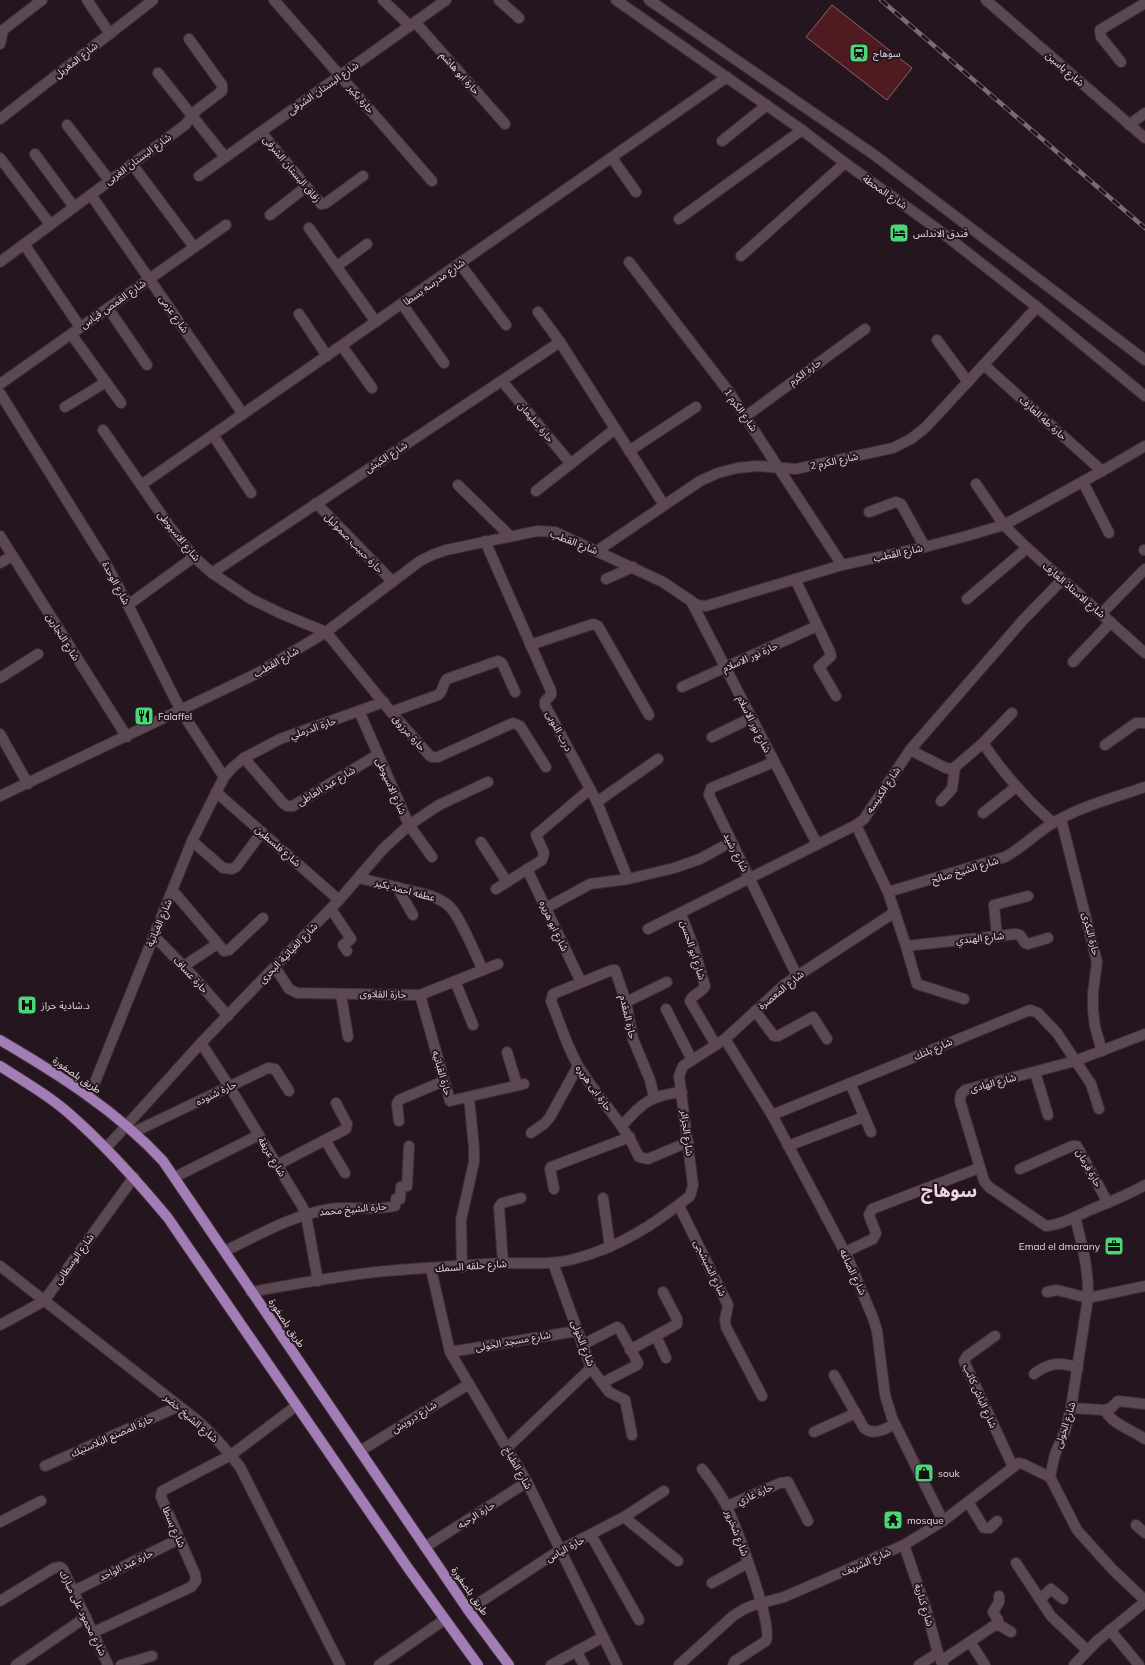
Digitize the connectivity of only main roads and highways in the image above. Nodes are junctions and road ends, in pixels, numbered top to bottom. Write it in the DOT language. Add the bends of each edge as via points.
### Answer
graph roads {
  1 [pos="0,1040"];
  2 [pos="0,1066"];
  3 [pos="478,1665"];
  4 [pos="509,1665"];
  1 -- 4 [label="main road, طريق بلصفورة" via="89,1097 130,1129 175,1177 468,1610"];
  2 -- 3 [label="main road" via="33,1086 72,1116 134,1177 168,1218 444,1620"];
}
